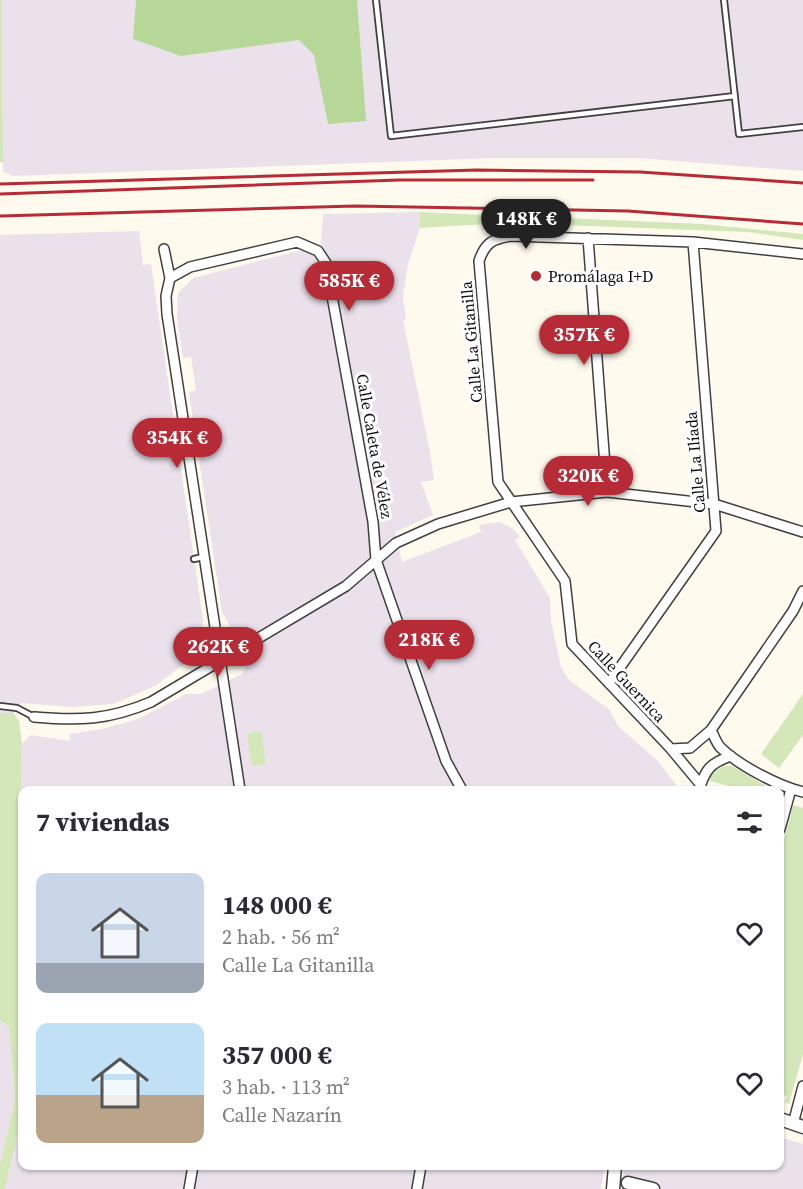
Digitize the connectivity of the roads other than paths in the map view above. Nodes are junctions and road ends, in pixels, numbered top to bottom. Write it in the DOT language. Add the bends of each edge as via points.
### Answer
graph roads {
  1 [pos="376,0"];
  2 [pos="724,0"];
  3 [pos="735,96"];
  4 [pos="803,127"];
  5 [pos="588,238"];
  6 [pos="693,242"];
  7 [pos="164,249"];
  8 [pos="803,254"];
  9 [pos="170,278"];
  10 [pos="607,492"];
  11 [pos="511,502"];
  12 [pos="714,504"];
  13 [pos="803,532"];
  14 [pos="376,560"];
  15 [pos="803,591"];
  16 [pos="221,660"];
  17 [pos="609,683"];
  18 [pos="0,706"];
  19 [pos="34,717"];
  20 [pos="711,730"];
  21 [pos="671,750"];
  22 [pos="731,756"];
  23 [pos="239,786"];
  24 [pos="460,786"];
  25 [pos="698,786"];
  26 [pos="701,786"];
  27 [pos="790,789"];
  28 [pos="803,792"];
  29 [pos="784,813"];
  30 [pos="803,1086"];
  31 [pos="784,1121"];
  32 [pos="798,1126"];
  33 [pos="192,1170"];
  34 [pos="421,1170"];
  35 [pos="618,1170"];
  36 [pos="619,1187"];
  37 [pos="189,1189"];
  38 [pos="417,1189"];
  39 [pos="653,1189"];
  1 -- 3 [label="lane" via="391,136"];
  2 -- 3 [label="lane"];
  3 -- 4 [label="lane" via="739,134"];
  5 -- 6 [label="street, Calle La Gitanilla"];
  5 -- 10 [label="street"];
  5 -- 11 [label="street, Calle La Gitanilla" via="492,239 483,248 479,261 498,482"];
  6 -- 8 [label="street, Calle La Gitanilla"];
  6 -- 12 [label="street, Calle La Ilíada"];
  7 -- 9 [label="street"];
  9 -- 14 [label="street, Calle Caleta de Vélez" via="190,267 297,242 318,251 326,263 371,511"];
  9 -- 16 [label="street" via="167,314 199,558"];
  10 -- 11 [label="street"];
  10 -- 12 [label="street"];
  11 -- 14 [label="street" via="438,524 396,543"];
  11 -- 17 [label="street, Calle Guernica" via="565,581 572,644"];
  12 -- 13 [label="street"];
  12 -- 17 [label="street, Calle La Ilíada" via="716,531"];
  14 -- 16 [label="street" via="346,586"];
  14 -- 24 [label="street, Calle Caleta de Vélez" via="446,761"];
  15 -- 20 [label="street"];
  16 -- 19 [label="street" via="177,689 126,713 77,721"];
  16 -- 23 [label="street"];
  17 -- 21 [label="street, Calle Guernica"];
  18 -- 19 [label="lane" via="17,708"];
  20 -- 21 [label="street" via="690,748"];
  20 -- 22 [label="street" via="718,745"];
  21 -- 25 [label="street, Calle Guernica"];
  22 -- 26 [label="street" via="714,762 706,770"];
  22 -- 27 [label="street"];
  27 -- 28 [label="street"];
  27 -- 29 [label="street"];
  30 -- 32 [label="street"];
  31 -- 32 [label="street"];
  33 -- 37 [label="street"];
  34 -- 38 [label="street"];
  35 -- 36 [label="street"];
  36 -- 39 [label="street"];
}
